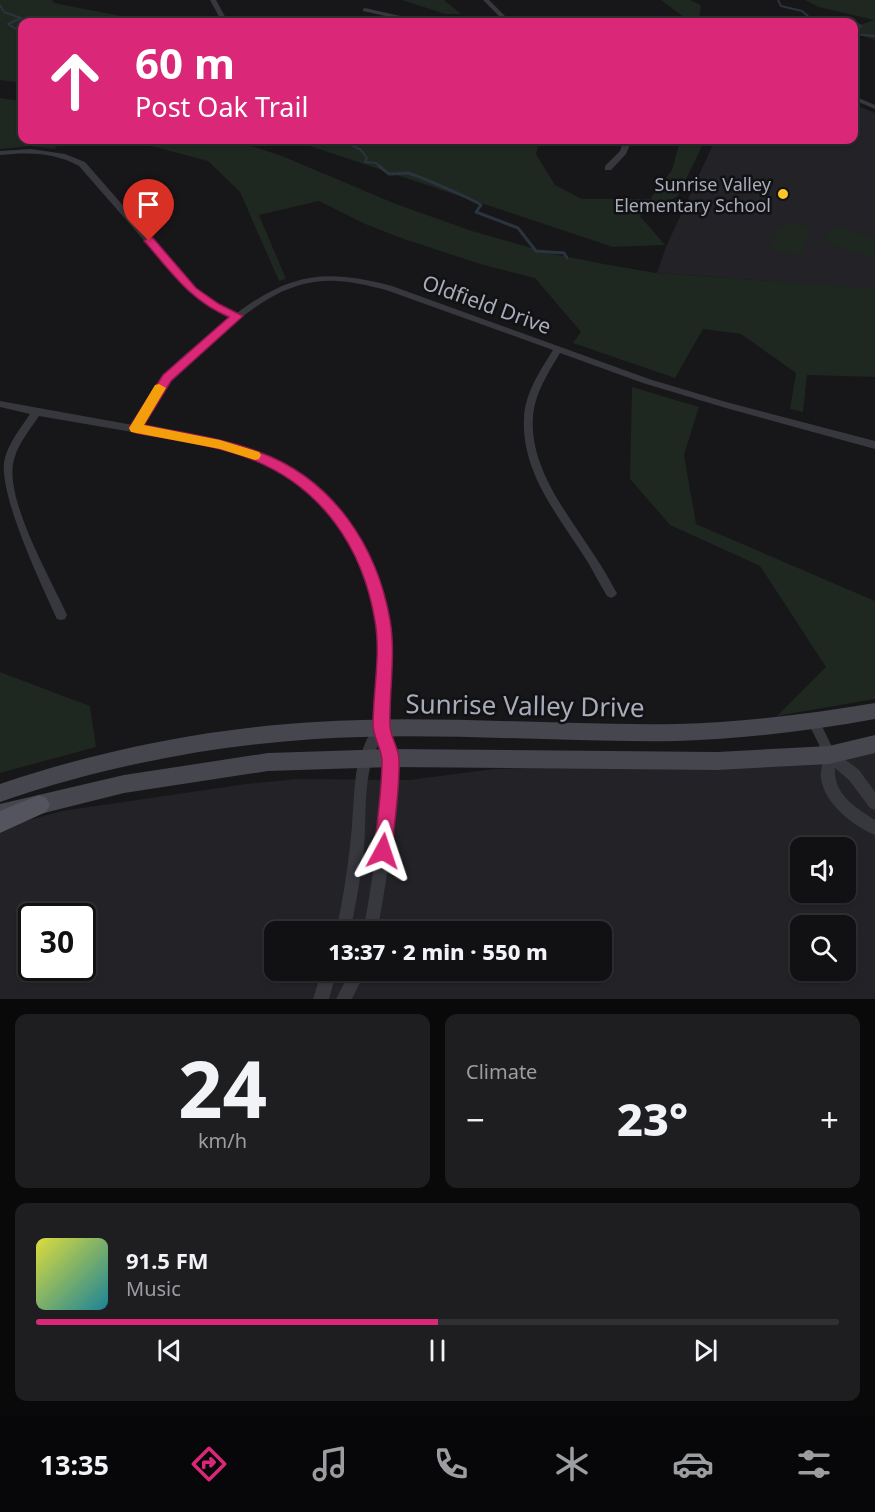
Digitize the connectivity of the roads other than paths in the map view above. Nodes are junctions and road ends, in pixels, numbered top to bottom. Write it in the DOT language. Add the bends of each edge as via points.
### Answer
graph roads {
  1 [pos="213,0"];
  2 [pos="486,0"];
  3 [pos="365,10"];
  4 [pos="223,18"];
  5 [pos="400,18"];
  6 [pos="504,18"];
  7 [pos="858,100"];
  8 [pos="875,107"];
  9 [pos="626,144"];
  10 [pos="0,153"];
  11 [pos="608,168"];
  12 [pos="237,316"];
  13 [pos="558,350"];
  14 [pos="0,404"];
  15 [pos="36,412"];
  16 [pos="136,428"];
  17 [pos="875,445"];
  18 [pos="611,593"];
  19 [pos="62,615"];
  20 [pos="875,711"];
  21 [pos="815,723"];
  22 [pos="381,728"];
  23 [pos="875,744"];
  24 [pos="829,755"];
  25 [pos="391,758"];
  26 [pos="365,759"];
  27 [pos="0,793"];
  28 [pos="875,803"];
  29 [pos="39,805"];
  30 [pos="0,814"];
  31 [pos="0,822"];
  32 [pos="875,828"];
  33 [pos="345,921"];
  34 [pos="372,921"];
  35 [pos="327,981"];
  36 [pos="353,981"];
  37 [pos="321,999"];
  38 [pos="344,999"];
  1 -- 4 [label="street"];
  2 -- 6 [label="street"];
  3 -- 5 [label="street"];
  7 -- 8 [label="street"];
  9 -- 11 [label="street"];
  10 -- 12 [label="street" via="47,153 82,164 192,290 215,307"];
  12 -- 13 [label="street, Oldfield Drive" via="268,293 293,284 351,278 389,288"];
  12 -- 16 [label="street, Oldfield Drive" via="167,378"];
  13 -- 17 [label="street, Oldfield Drive" via="696,397"];
  13 -- 18 [label="street" via="538,380 530,401 531,452 552,498"];
  14 -- 15 [label="street"];
  15 -- 16 [label="street"];
  15 -- 19 [label="street" via="11,453 7,481 15,511"];
  16 -- 22 [label="street" via="220,444 256,456 300,480 335,511 362,550 378,594 384,650"];
  20 -- 21 [label="main road, Sunrise Valley Drive"];
  21 -- 22 [label="main road, Sunrise Valley Drive" via="681,733"];
  21 -- 24 [label="street"];
  22 -- 25 [label="street"];
  22 -- 26 [label="street"];
  22 -- 27 [label="main road, Sunrise Valley Drive" via="276,733 200,743 79,770"];
  23 -- 24 [label="main road"];
  24 -- 25 [label="main road" via="666,762"];
  24 -- 28 [label="street" via="854,775"];
  24 -- 32 [label="street" via="828,781 835,794"];
  25 -- 26 [label="main road"];
  25 -- 34 [label="street"];
  26 -- 29 [label="main road" via="268,762 124,784"];
  26 -- 33 [label="street"];
  29 -- 30 [label="main road"];
  29 -- 31 [label="main road"];
  35 -- 37 [label="street"];
  36 -- 38 [label="street"];
}
